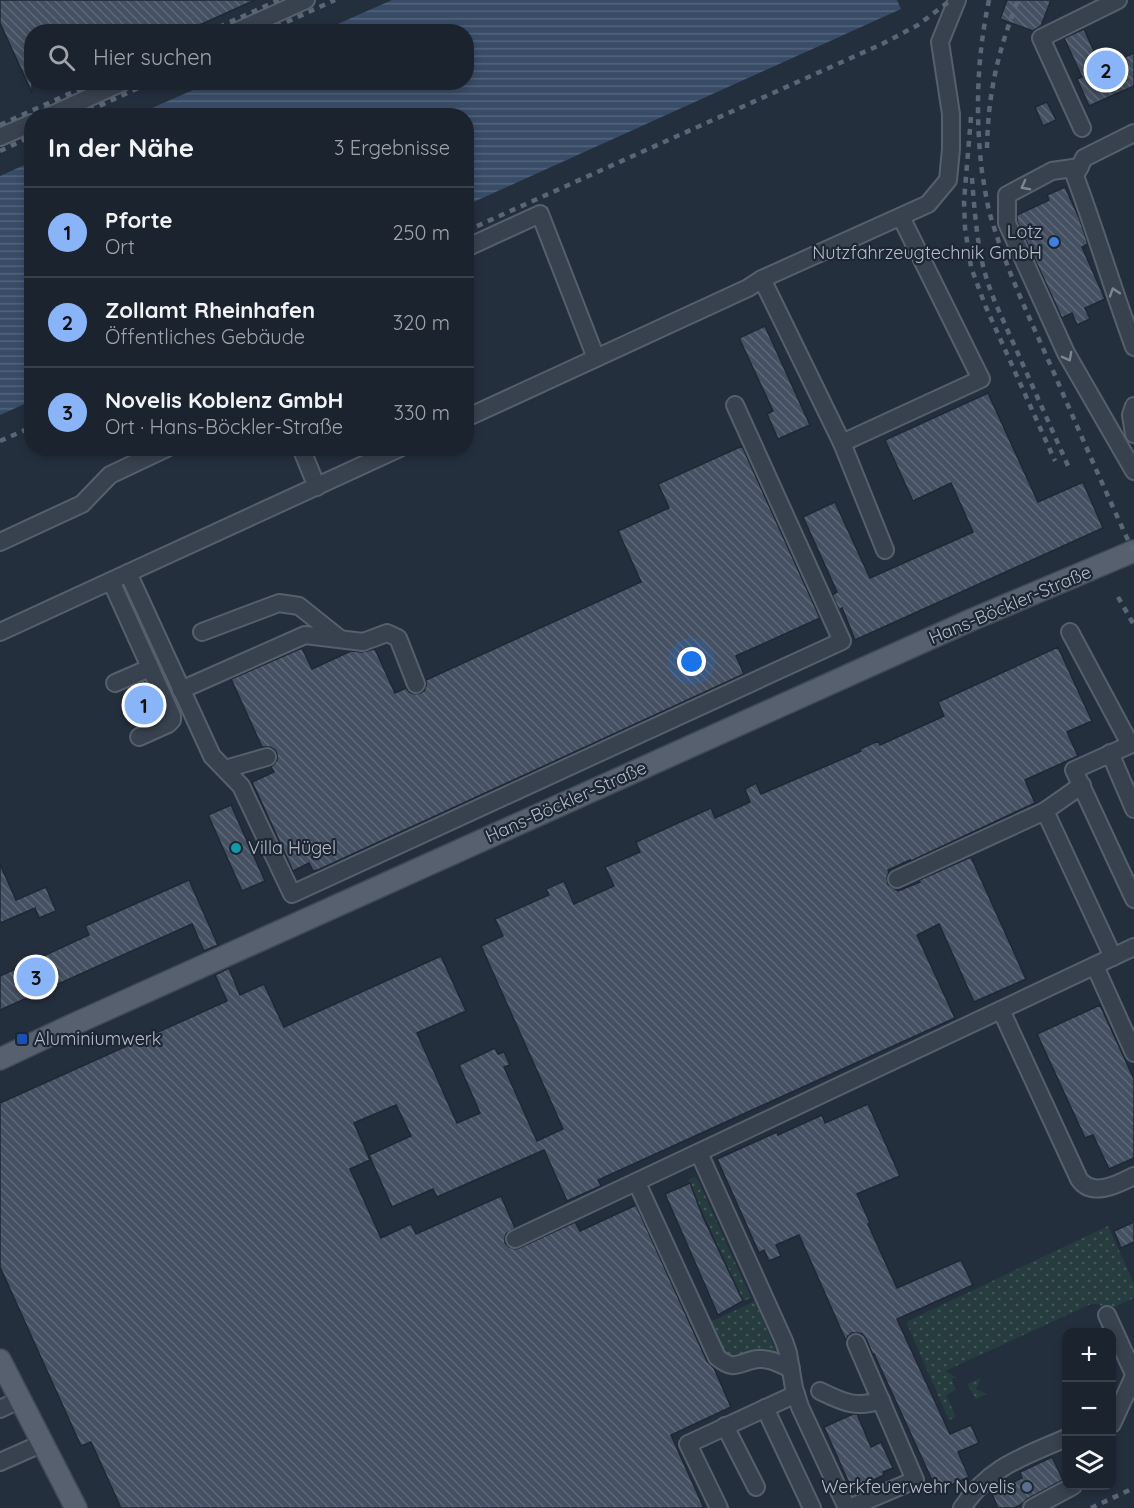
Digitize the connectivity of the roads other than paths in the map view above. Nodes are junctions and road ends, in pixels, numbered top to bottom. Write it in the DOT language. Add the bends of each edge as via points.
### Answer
graph roads {
  1 [pos="306,0"];
  2 [pos="957,0"];
  3 [pos="1118,0"];
  4 [pos="253,24"];
  5 [pos="106,90"];
  6 [pos="66,108"];
  7 [pos="24,126"];
  8 [pos="1082,128"];
  9 [pos="1134,133"];
  10 [pos="0,137"];
  11 [pos="1080,167"];
  12 [pos="901,217"];
  13 [pos="474,244"];
  14 [pos="762,279"];
  15 [pos="1134,347"];
  16 [pos="596,358"];
  17 [pos="735,405"];
  18 [pos="1134,406"];
  19 [pos="474,414"];
  20 [pos="1134,434"];
  21 [pos="842,443"];
  22 [pos="150,456"];
  23 [pos="304,456"];
  24 [pos="383,456"];
  25 [pos="1134,471"];
  26 [pos="317,487"];
  27 [pos="0,542"];
  28 [pos="885,550"];
  29 [pos="1134,551"];
  30 [pos="128,573"];
  31 [pos="111,581"];
  32 [pos="0,632"];
  33 [pos="202,632"];
  34 [pos="1070,632"];
  35 [pos="340,639"];
  36 [pos="149,665"];
  37 [pos="115,683"];
  38 [pos="416,684"];
  39 [pos="181,690"];
  40 [pos="139,737"];
  41 [pos="1132,744"];
  42 [pos="1110,753"];
  43 [pos="267,757"];
  44 [pos="225,769"];
  45 [pos="1082,785"];
  46 [pos="1134,809"];
  47 [pos="1045,811"];
  48 [pos="897,879"];
  49 [pos="1134,899"];
  50 [pos="1134,947"];
  51 [pos="1113,957"];
  52 [pos="1095,966"];
  53 [pos="1001,1010"];
  54 [pos="1134,1053"];
  55 [pos="0,1059"];
  56 [pos="699,1153"];
  57 [pos="1134,1176"];
  58 [pos="637,1183"];
  59 [pos="516,1239"];
  60 [pos="1107,1315"];
  61 [pos="856,1343"];
  62 [pos="0,1360"];
  63 [pos="790,1369"];
  64 [pos="1134,1375"];
  65 [pos="820,1391"];
  66 [pos="796,1394"];
  67 [pos="19,1400"];
  68 [pos="881,1400"];
  69 [pos="765,1408"];
  70 [pos="0,1409"];
  71 [pos="1116,1413"];
  72 [pos="725,1426"];
  73 [pos="1062,1440"];
  74 [pos="43,1443"];
  75 [pos="0,1462"];
  76 [pos="756,1487"];
  77 [pos="1065,1490"];
  78 [pos="76,1508"];
  79 [pos="719,1508"];
  80 [pos="812,1508"];
  81 [pos="848,1508"];
  82 [pos="962,1508"];
  83 [pos="1032,1508"];
  1 -- 4 [label="lane"];
  2 -- 12 [label="lane" via="940,42 951,114 948,180 928,204"];
  3 -- 8 [label="lane" via="1041,38"];
  5 -- 6 [label="lane"];
  7 -- 10 [label="lane"];
  9 -- 11 [label="lane" via="1084,158"];
  15 -- 11 [label="lane, one-way" via="1075,176"];
  11 -- 25 [label="lane, one-way" via="1052,171 1008,195 1007,223 1066,354"];
  12 -- 14 [label="lane"];
  12 -- 21 [label="lane" via="981,379"];
  13 -- 16 [label="lane" via="540,214"];
  14 -- 16 [label="lane"];
  14 -- 21 [label="lane"];
  16 -- 19 [label="lane"];
  17 -- 44 [label="lane" via="842,641 292,894 241,786"];
  18 -- 20 [label="lane"];
  21 -- 28 [label="lane"];
  22 -- 27 [label="lane" via="110,475 82,504"];
  23 -- 26 [label="lane"];
  24 -- 26 [label="lane"];
  26 -- 30 [label="lane"];
  29 -- 55 [label="main road, Hans-Böckler-Straße" via="970,620"];
  30 -- 31 [label="lane"];
  30 -- 39 [label="lane"];
  31 -- 32 [label="lane"];
  31 -- 36 [label="lane"];
  33 -- 35 [label="lane" via="279,603 299,606"];
  34 -- 41 [label="lane"];
  35 -- 38 [label="lane" via="363,642 387,633 398,638"];
  35 -- 39 [label="lane" via="305,635"];
  36 -- 37 [label="lane"];
  36 -- 40 [label="lane" via="172,720"];
  39 -- 44 [label="lane" via="212,756"];
  41 -- 42 [label="lane"];
  42 -- 45 [label="lane" via="1074,770"];
  42 -- 46 [label="lane"];
  43 -- 44 [label="lane"];
  45 -- 47 [label="lane"];
  45 -- 49 [label="lane"];
  47 -- 48 [label="lane"];
  47 -- 51 [label="lane"];
  50 -- 51 [label="lane"];
  51 -- 52 [label="lane"];
  52 -- 53 [label="lane"];
  52 -- 54 [label="lane"];
  53 -- 56 [label="lane"];
  53 -- 57 [label="lane" via="1083,1185 1112,1186"];
  56 -- 58 [label="lane"];
  56 -- 63 [label="lane" via="784,1341"];
  58 -- 59 [label="lane"];
  58 -- 63 [label="lane" via="717,1357 736,1366 758,1359"];
  60 -- 64 [label="lane"];
  61 -- 68 [label="lane"];
  62 -- 67 [label="main road"];
  63 -- 66 [label="lane"];
  64 -- 71 [label="lane"];
  65 -- 68 [label="lane" via="856,1404"];
  66 -- 69 [label="lane"];
  66 -- 81 [label="lane"];
  67 -- 70 [label="lane"];
  67 -- 74 [label="main road"];
  68 -- 81 [label="lane" via="915,1480"];
  69 -- 72 [label="lane"];
  69 -- 80 [label="lane"];
  72 -- 76 [label="lane"];
  72 -- 79 [label="lane" via="688,1444"];
  73 -- 82 [label="lane" via="990,1476"];
  74 -- 75 [label="lane"];
  74 -- 78 [label="main road"];
  77 -- 83 [label="lane"];
}
